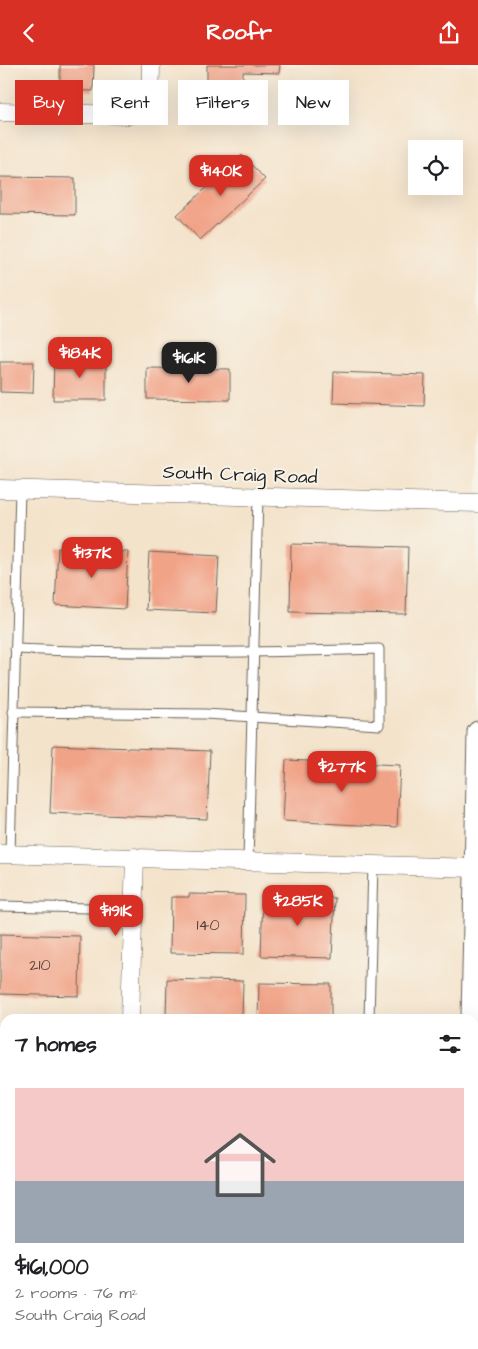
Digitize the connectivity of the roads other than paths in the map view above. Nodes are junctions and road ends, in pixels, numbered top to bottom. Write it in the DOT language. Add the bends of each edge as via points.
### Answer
graph roads {
  1 [pos="150,65"];
  2 [pos="0,113"];
  3 [pos="0,489"];
  4 [pos="20,490"];
  5 [pos="258,497"];
  6 [pos="478,503"];
  7 [pos="15,649"];
  8 [pos="255,653"];
  9 [pos="14,712"];
  10 [pos="253,718"];
  11 [pos="478,732"];
  12 [pos="5,854"];
  13 [pos="135,857"];
  14 [pos="248,861"];
  15 [pos="373,865"];
  16 [pos="475,868"];
  17 [pos="0,906"];
  18 [pos="133,909"];
  19 [pos="130,1014"];
  20 [pos="369,1014"];
  21 [pos="472,1014"];
  1 -- 2 [label="street" via="150,95 142,108 129,115"];
  3 -- 4 [label="street, South Craig Road"];
  4 -- 5 [label="street, South Craig Road"];
  4 -- 7 [label="lane"];
  5 -- 6 [label="street, South Craig Road"];
  5 -- 8 [label="lane"];
  7 -- 8 [label="lane"];
  7 -- 9 [label="lane"];
  8 -- 10 [label="lane"];
  8 -- 10 [label="lane" via="379,649 379,725"];
  9 -- 10 [label="lane" via="205,714"];
  9 -- 12 [label="lane"];
  10 -- 14 [label="lane"];
  11 -- 16 [label="street"];
  12 -- 13 [label="street"];
  13 -- 14 [label="street"];
  13 -- 18 [label="street"];
  14 -- 15 [label="street"];
  15 -- 16 [label="street"];
  15 -- 20 [label="lane"];
  16 -- 21 [label="street"];
  17 -- 18 [label="lane"];
  18 -- 19 [label="street"];
}
